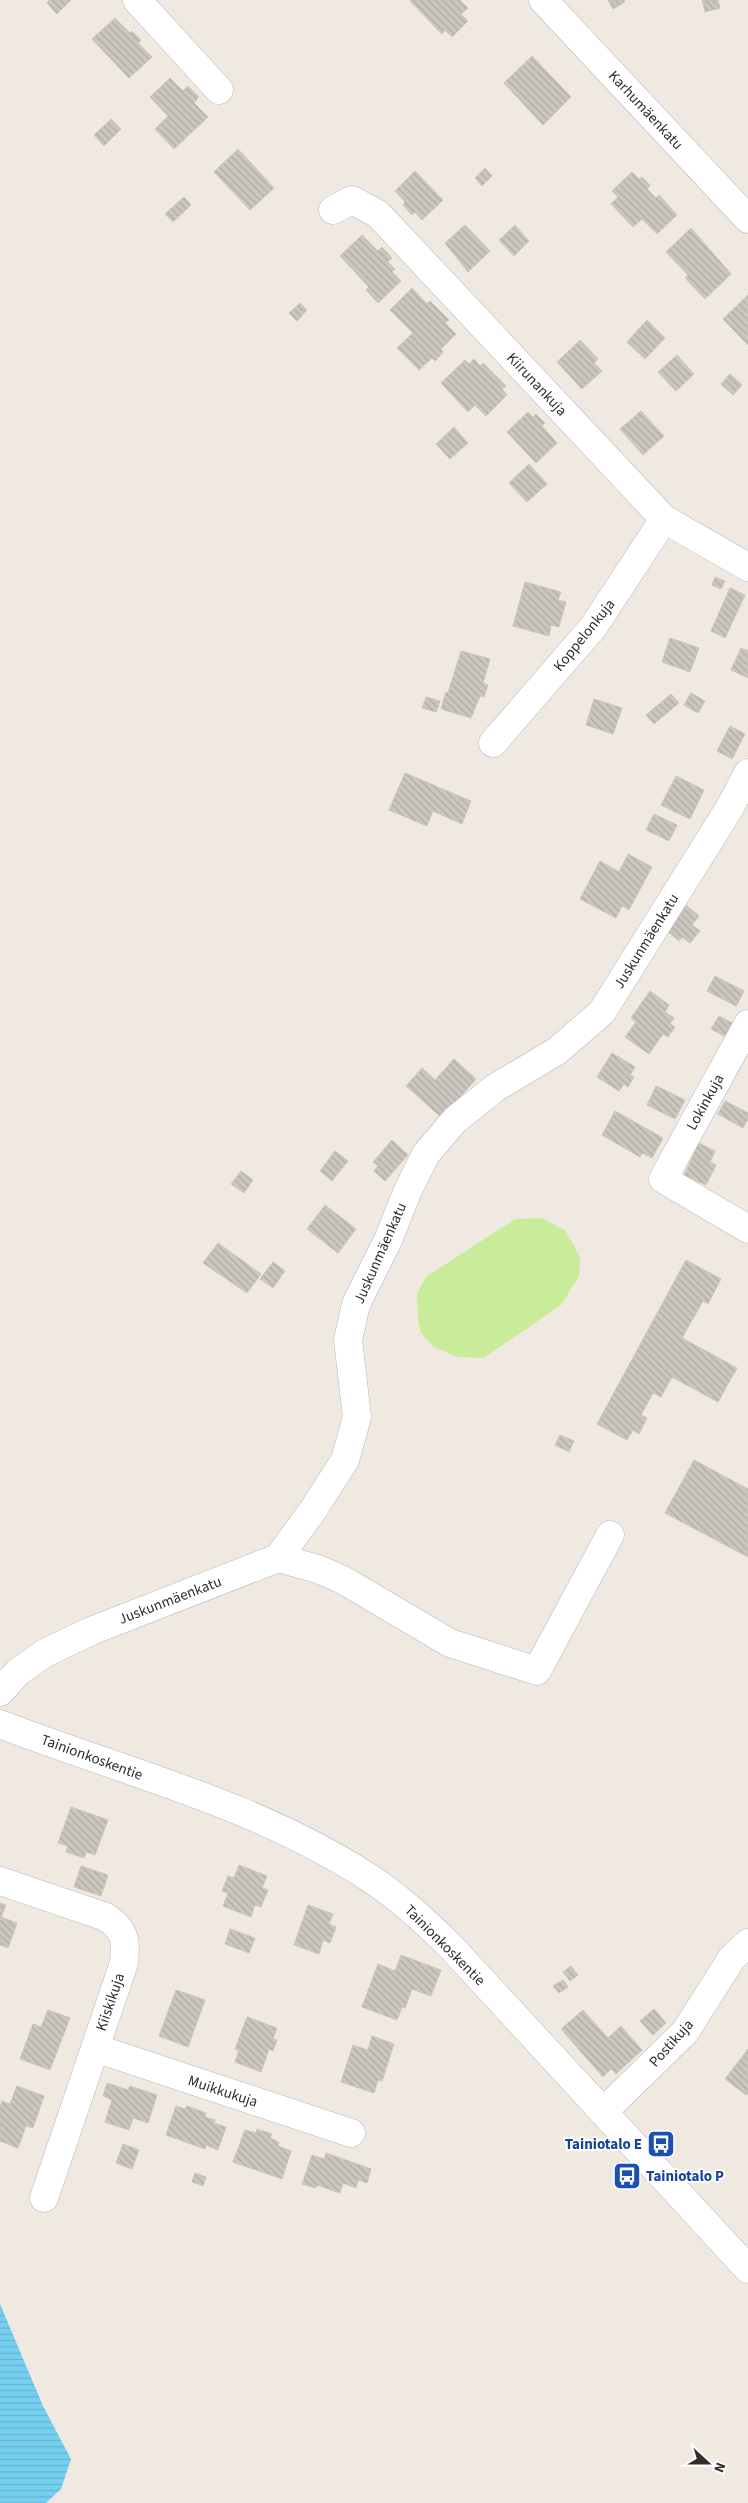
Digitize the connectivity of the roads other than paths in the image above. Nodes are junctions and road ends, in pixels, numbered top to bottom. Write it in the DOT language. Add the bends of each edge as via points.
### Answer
graph roads {
  1 [pos="137,0"];
  2 [pos="550,3"];
  3 [pos="219,90"];
  4 [pos="334,210"];
  5 [pos="748,219"];
  6 [pos="664,519"];
  7 [pos="748,567"];
  8 [pos="493,743"];
  9 [pos="748,774"];
  10 [pos="748,1024"];
  11 [pos="748,1229"];
  12 [pos="610,1535"];
  13 [pos="278,1558"];
  14 [pos="0,1692"];
  15 [pos="0,1724"];
  16 [pos="0,1881"];
  17 [pos="748,1942"];
  18 [pos="95,2048"];
  19 [pos="603,2112"];
  20 [pos="351,2133"];
  21 [pos="44,2198"];
  22 [pos="748,2269"];
  1 -- 3 [label="street"];
  2 -- 5 [label="street, Karhumäenkatu"];
  4 -- 6 [label="street, Kiirunankuja" via="352,200 378,214"];
  6 -- 7 [label="street, Kiirunankuja"];
  6 -- 8 [label="street, Koppelonkuja" via="594,626"];
  9 -- 13 [label="street, Juskunmäenkatu" via="602,1012 557,1051 495,1088 455,1120 426,1154 356,1304 348,1340 357,1417 345,1460"];
  10 -- 11 [label="street, Lokinkuja" via="662,1179"];
  12 -- 13 [label="street" via="537,1671 450,1643 343,1580"];
  13 -- 14 [label="street, Juskunmäenkatu" via="91,1631 45,1653 18,1672"];
  15 -- 19 [label="street, Tainionkoskentie" via="229,1806 310,1843 369,1877 413,1910 452,1948"];
  16 -- 18 [label="street, Kiiskikuja" via="106,1917 118,1925 126,1942 124,1963"];
  17 -- 19 [label="street, Postikuja" via="732,1958 685,2032"];
  18 -- 20 [label="street, Muikkukuja"];
  18 -- 21 [label="street, Kiiskikuja"];
  19 -- 22 [label="street, Tainionkoskentie"];
}
